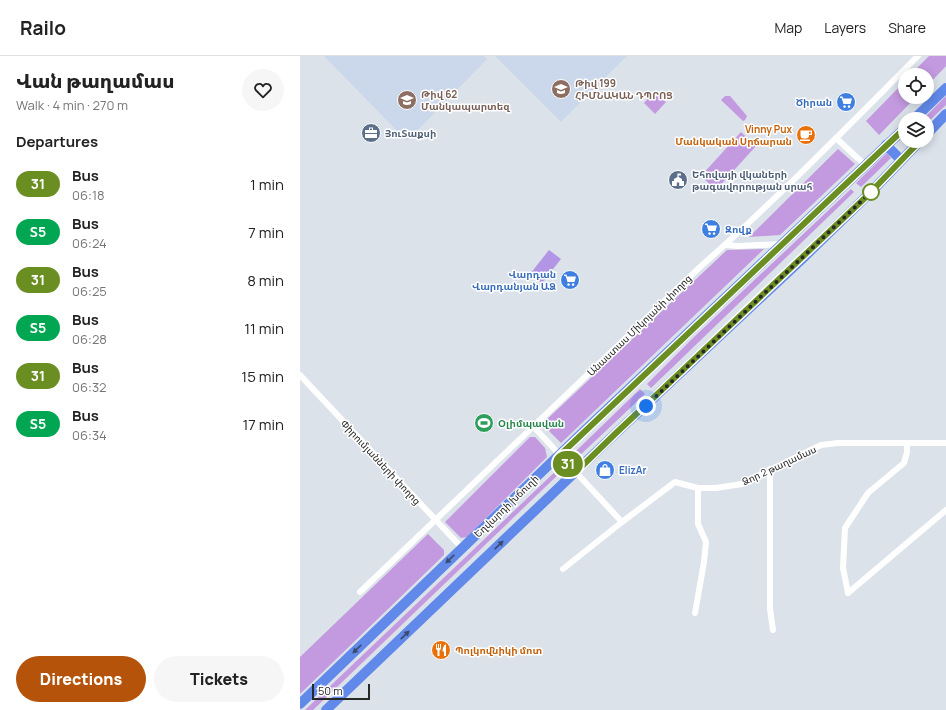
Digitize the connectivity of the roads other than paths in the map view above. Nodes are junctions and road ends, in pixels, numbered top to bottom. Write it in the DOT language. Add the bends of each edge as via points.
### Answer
graph roads {
  1 [pos="918,56"];
  2 [pos="946,88"];
  3 [pos="921,112"];
  4 [pos="946,114"];
  5 [pos="934,127"];
  6 [pos="898,134"];
  7 [pos="836,138"];
  8 [pos="886,145"];
  9 [pos="913,148"];
  10 [pos="901,160"];
  11 [pos="865,165"];
  12 [pos="782,244"];
  13 [pos="726,245"];
  14 [pos="300,375"];
  15 [pos="533,426"];
  16 [pos="907,443"];
  17 [pos="946,443"];
  18 [pos="560,455"];
  19 [pos="770,469"];
  20 [pos="576,472"];
  21 [pos="698,488"];
  22 [pos="946,510"];
  23 [pos="435,520"];
  24 [pos="622,522"];
  25 [pos="462,548"];
  26 [pos="563,569"];
  27 [pos="360,592"];
  28 [pos="695,614"];
  29 [pos="773,630"];
  30 [pos="300,704"];
  31 [pos="326,710"];
  1 -- 7 [label="street, Անաստաս Միկոյանի փողոց"];
  2 -- 3 [label="main road"];
  4 -- 5 [label="main road"];
  6 -- 8 [label="main road, Եղվարդի խճուղի"];
  7 -- 11 [label="street"];
  7 -- 13 [label="street, Անաստաս Միկոյանի փողոց"];
  8 -- 10 [label="main road"];
  8 -- 11 [label="main road, Եղվարդի խճուղի"];
  9 -- 10 [label="main road"];
  10 -- 20 [label="main road" via="867,196"];
  11 -- 12 [label="main road, Եղվարդի խճուղի"];
  12 -- 13 [label="street"];
  12 -- 18 [label="main road, Եղվարդի խճուղի"];
  13 -- 15 [label="street, Անաստաս Միկոյանի փողոց"];
  14 -- 23 [label="street, Փիրումյանների փողոց"];
  15 -- 18 [label="street"];
  15 -- 23 [label="street, Անաստաս Միկոյանի փողոց"];
  16 -- 17 [label="street, Ձոր 2 թաղամաս"];
  16 -- 19 [label="street, Ձոր 2 թաղամաս" via="821,445"];
  16 -- 22 [label="street" via="904,463 868,493 845,528 844,568 848,593"];
  18 -- 20 [label="street"];
  18 -- 25 [label="main road, Եղվարդի խճուղի"];
  19 -- 21 [label="street, Ձոր 2 թաղամաս" via="742,484"];
  19 -- 29 [label="street" via="770,609"];
  20 -- 24 [label="street"];
  31 -- 20 [label="main road, one-way"];
  21 -- 24 [label="street, Ձոր 2 թաղամաս" via="675,482"];
  21 -- 28 [label="street" via="698,524 706,542"];
  23 -- 25 [label="street, Փիրումյանների փողոց"];
  23 -- 27 [label="street, Անաստաս Միկոյանի փողոց"];
  24 -- 26 [label="street"];
  25 -- 30 [label="main road, Եղվարդի խճուղի, one-way"];
}
